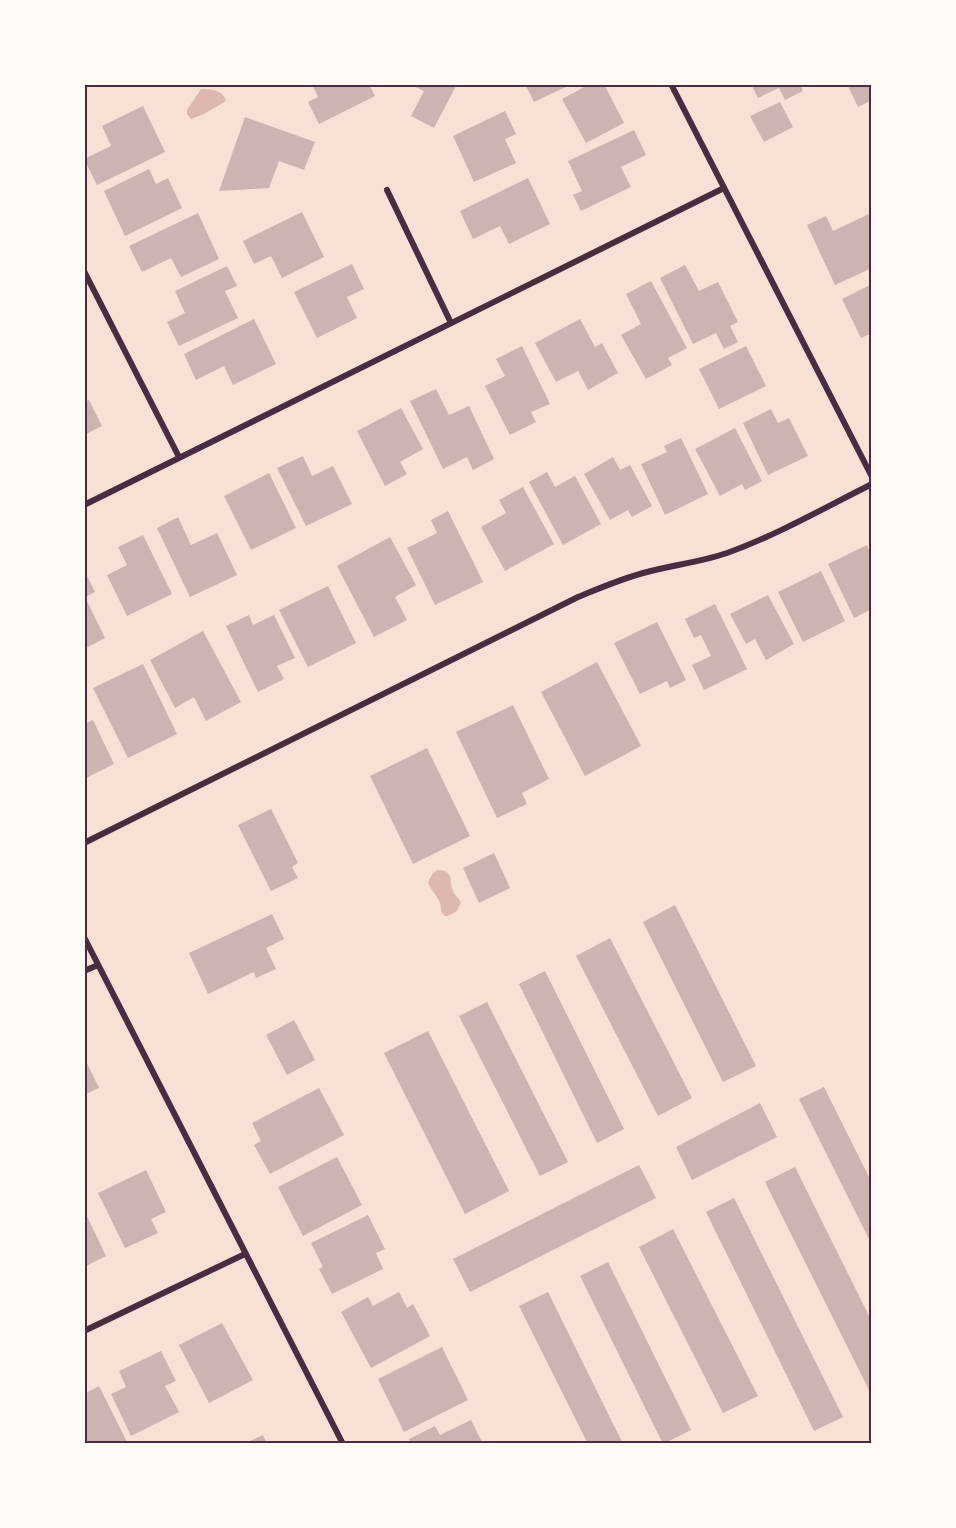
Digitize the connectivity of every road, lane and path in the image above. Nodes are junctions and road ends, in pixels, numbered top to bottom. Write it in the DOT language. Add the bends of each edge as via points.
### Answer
graph roads {
  1 [pos="671,84"];
  2 [pos="724,188"];
  3 [pos="387,190"];
  4 [pos="84,271"];
  5 [pos="451,323"];
  6 [pos="179,457"];
  7 [pos="872,477"];
  8 [pos="872,484"];
  9 [pos="84,506"];
  10 [pos="84,843"];
  11 [pos="84,937"];
  12 [pos="98,964"];
  13 [pos="84,971"];
  14 [pos="245,1254"];
  15 [pos="84,1331"];
  16 [pos="343,1444"];
  1 -- 2 [label="street"];
  2 -- 5 [label="street"];
  2 -- 7 [label="street"];
  3 -- 5 [label="street"];
  4 -- 6 [label="street"];
  5 -- 6 [label="street"];
  6 -- 9 [label="street"];
  8 -- 10 [label="street" via="756,542 696,562 647,572 578,597"];
  11 -- 12 [label="street"];
  12 -- 13 [label="street"];
  12 -- 14 [label="street"];
  14 -- 15 [label="street"];
  14 -- 16 [label="street"];
}
